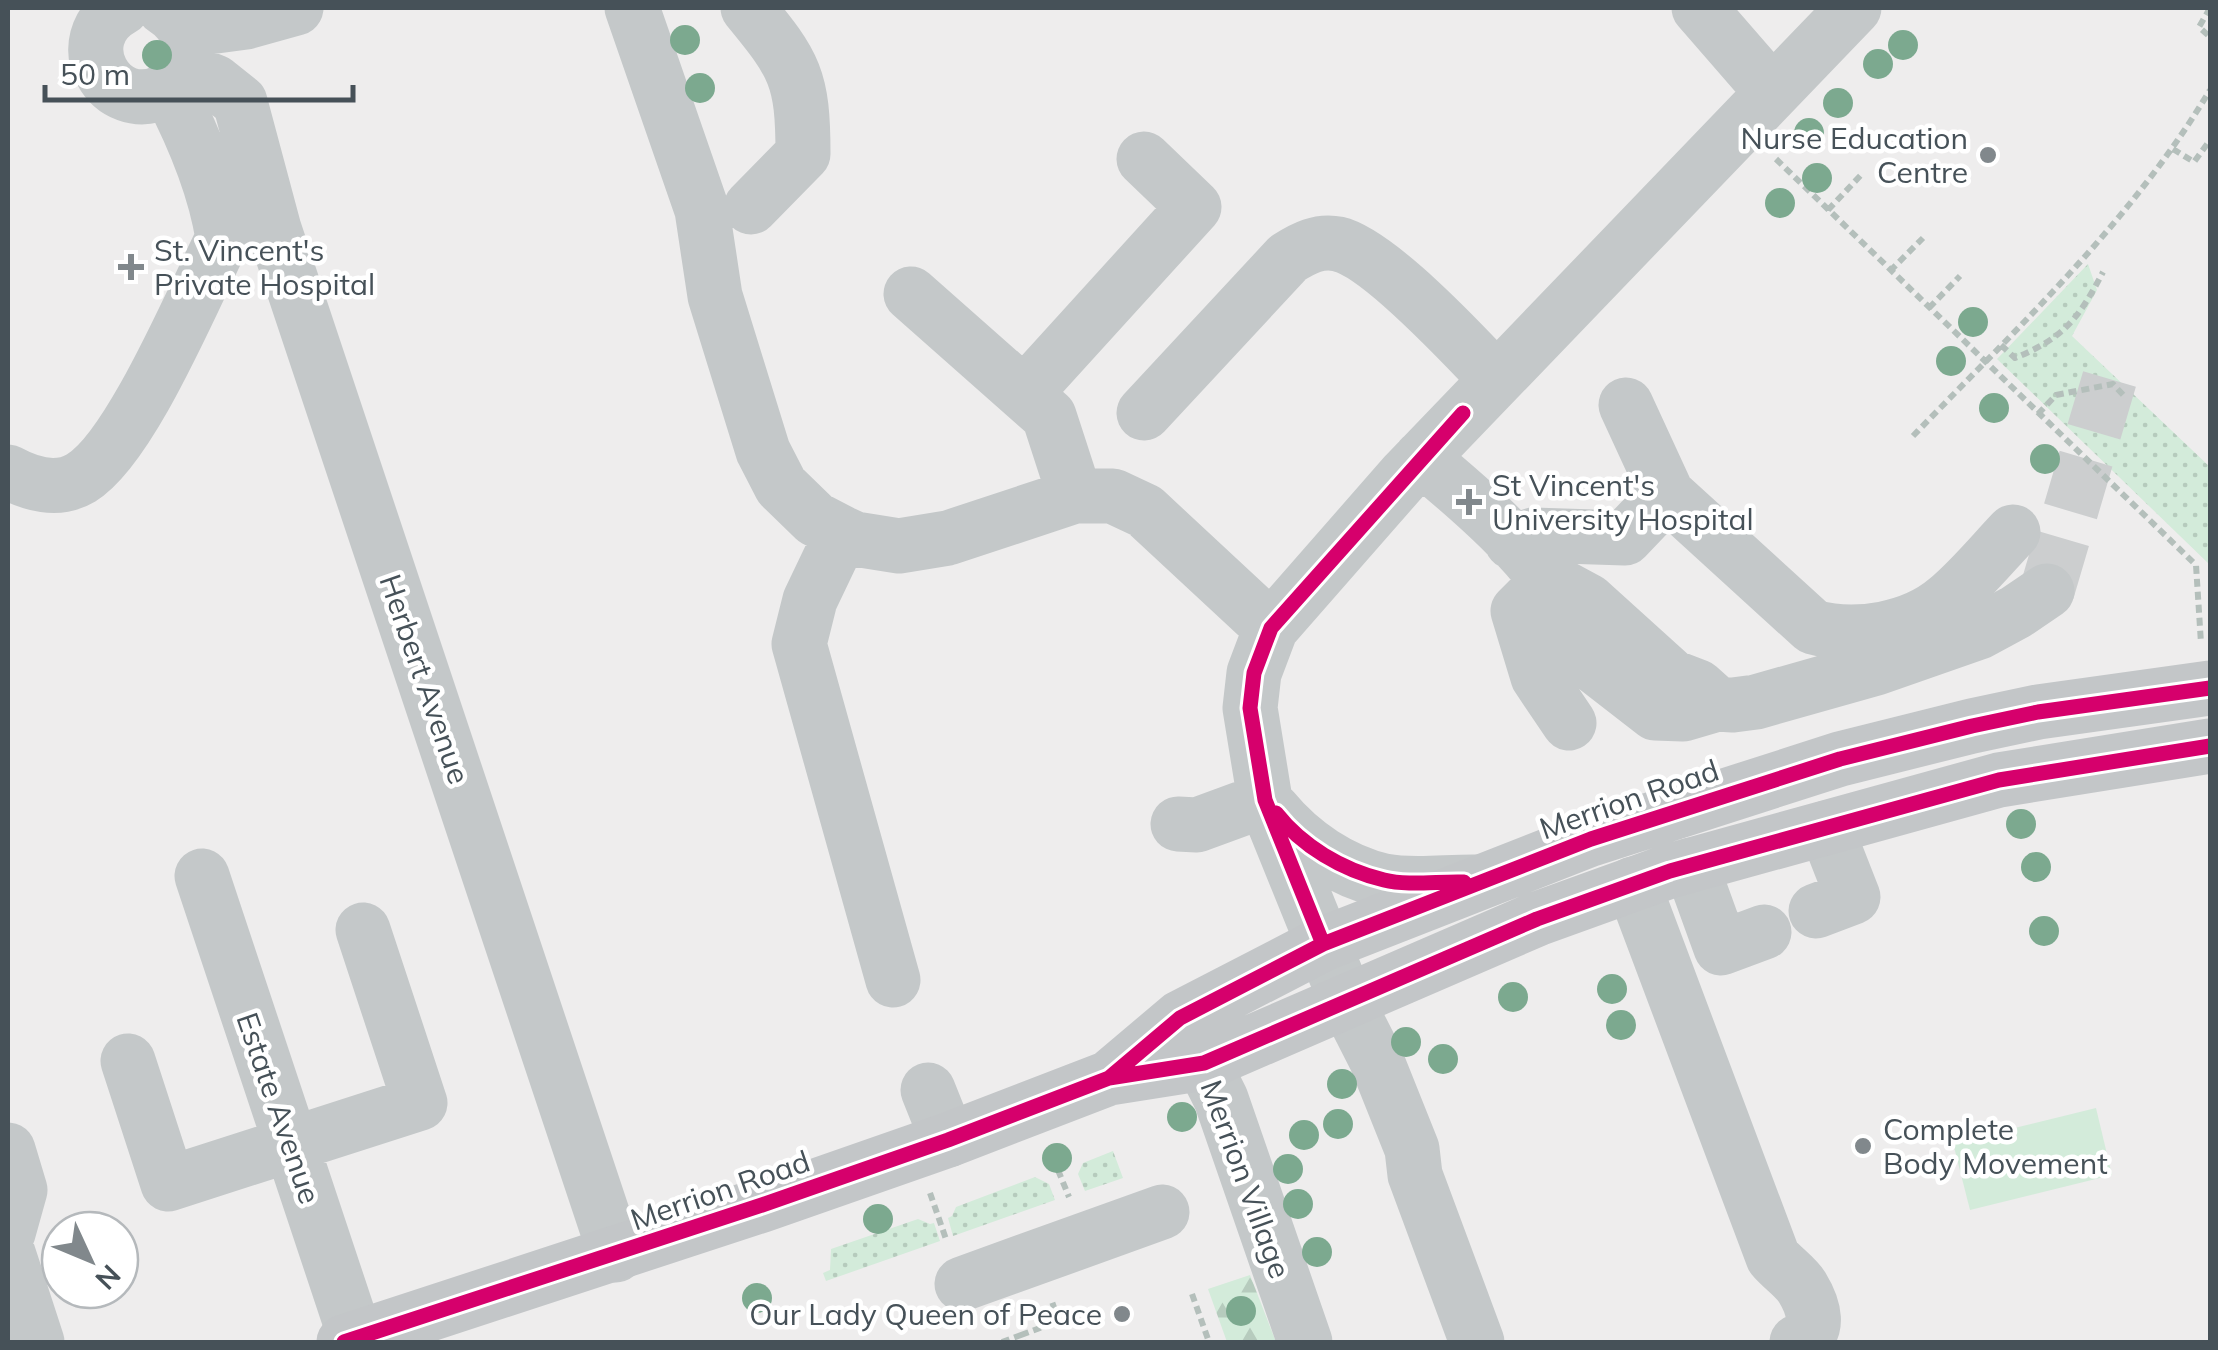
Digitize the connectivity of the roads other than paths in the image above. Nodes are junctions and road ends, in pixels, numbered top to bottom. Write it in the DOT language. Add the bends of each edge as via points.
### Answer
graph roads {
  1 [pos="122,8"];
  2 [pos="296,8"];
  3 [pos="632,8"];
  4 [pos="748,8"];
  5 [pos="1854,8"];
  6 [pos="1719,15"];
  7 [pos="176,49"];
  8 [pos="1757,108"];
  9 [pos="1144,160"];
  10 [pos="214,198"];
  11 [pos="751,207"];
  12 [pos="911,294"];
  13 [pos="1496,379"];
  14 [pos="118,380"];
  15 [pos="1024,394"];
  16 [pos="1626,406"];
  17 [pos="1144,412"];
  18 [pos="1422,458"];
  19 [pos="8,472"];
  20 [pos="1667,494"];
  21 [pos="1075,496"];
  22 [pos="2013,532"];
  23 [pos="842,533"];
  24 [pos="1634,555"];
  25 [pos="1539,582"];
  26 [pos="2047,592"];
  27 [pos="1271,628"];
  28 [pos="2206,669"];
  29 [pos="2038,712"];
  30 [pos="2210,746"];
  31 [pos="2046,773"];
  32 [pos="1264,800"];
  33 [pos="1178,824"];
  34 [pos="1826,828"];
  35 [pos="1691,866"];
  36 [pos="202,876"];
  37 [pos="1479,882"];
  38 [pos="1633,884"];
  39 [pos="1816,912"];
  40 [pos="363,930"];
  41 [pos="1764,932"];
  42 [pos="1323,944"];
  43 [pos="893,980"];
  44 [pos="1346,1000"];
  45 [pos="1192,1041"];
  46 [pos="128,1061"];
  47 [pos="928,1090"];
  48 [pos="292,1144"];
  49 [pos="932,1146"];
  50 [pos="8,1150"];
  51 [pos="1162,1212"];
  52 [pos="8,1233"];
  53 [pos="8,1253"];
  54 [pos="616,1255"];
  55 [pos="962,1284"];
  56 [pos="374,1338"];
  57 [pos="37,1342"];
  58 [pos="1305,1342"];
  59 [pos="1477,1342"];
  60 [pos="1798,1342"];
  1 -- 7 [label="street" via="97,36 104,77 141,97"];
  2 -- 7 [label="street"];
  3 -- 23 [label="street" via="702,210 715,296 763,451 781,486 815,519"];
  4 -- 11 [label="street" via="786,54 803,111 803,154"];
  5 -- 8 [label="street"];
  6 -- 8 [label="street"];
  7 -- 10 [label="street" via="184,118"];
  7 -- 54 [label="street, Herbert Avenue" via="240,102 274,229"];
  8 -- 13 [label="street"];
  9 -- 15 [label="street" via="1194,207"];
  10 -- 14 [label="street"];
  10 -- 19 [label="street" via="223,238 120,437 79,480 28,483"];
  12 -- 15 [label="street"];
  13 -- 17 [label="street" via="1385,272 1334,243 1308,246 1288,258"];
  13 -- 18 [label="street"];
  15 -- 21 [label="street" via="1049,416"];
  16 -- 20 [label="street"];
  18 -- 25 [label="street"];
  18 -- 27 [label="street"];
  20 -- 22 [label="street" via="1794,611 1832,632 1867,633 1926,614"];
  20 -- 25 [label="street" via="1624,538 1534,535"];
  21 -- 23 [label="street" via="948,538 899,546"];
  21 -- 27 [label="street" via="1113,496 1145,512"];
  23 -- 43 [label="street" via="810,600 799,644"];
  24 -- 25 [label="street" via="1571,556"];
  25 -- 26 [label="street" via="1588,601 1672,677 1698,688 1700,709 1756,702 1876,668 1979,632"];
  27 -- 32 [label="street" via="1250,708"];
  28 -- 29 [label="main road, Merrion Road"];
  29 -- 31 [label="main road"];
  29 -- 37 [label="main road, Merrion Road" via="1840,759"];
  30 -- 31 [label="main road, Merrion Road"];
  31 -- 34 [label="main road, Merrion Road"];
  32 -- 33 [label="street" via="1197,825"];
  32 -- 37 [label="street" via="1292,834 1346,866 1386,881"];
  32 -- 42 [label="street"];
  34 -- 35 [label="main road, Merrion Road"];
  34 -- 39 [label="street" via="1853,897"];
  35 -- 38 [label="main road, Merrion Road"];
  35 -- 41 [label="street" via="1721,948"];
  36 -- 48 [label="street, Estate Avenue"];
  37 -- 42 [label="main road, Merrion Road"];
  38 -- 44 [label="main road, Merrion Road"];
  38 -- 60 [label="street" via="1773,1257 1800,1283 1814,1316 1814,1330"];
  40 -- 48 [label="street" via="420,1103"];
  42 -- 44 [label="street"];
  42 -- 45 [label="main road, Merrion Road"];
  44 -- 45 [label="main road, Merrion Road"];
  44 -- 59 [label="street" via="1412,1149"];
  45 -- 49 [label="main road, Merrion Road"];
  45 -- 58 [label="street, Merrion Village" via="1221,1099"];
  46 -- 48 [label="street" via="168,1184"];
  47 -- 49 [label="street"];
  48 -- 56 [label="street, Estate Avenue"];
  49 -- 54 [label="main road, Merrion Road"];
  50 -- 52 [label="street" via="20,1190"];
  51 -- 55 [label="street"];
  53 -- 57 [label="street"];
  54 -- 56 [label="main road, Merrion Road"];
}
